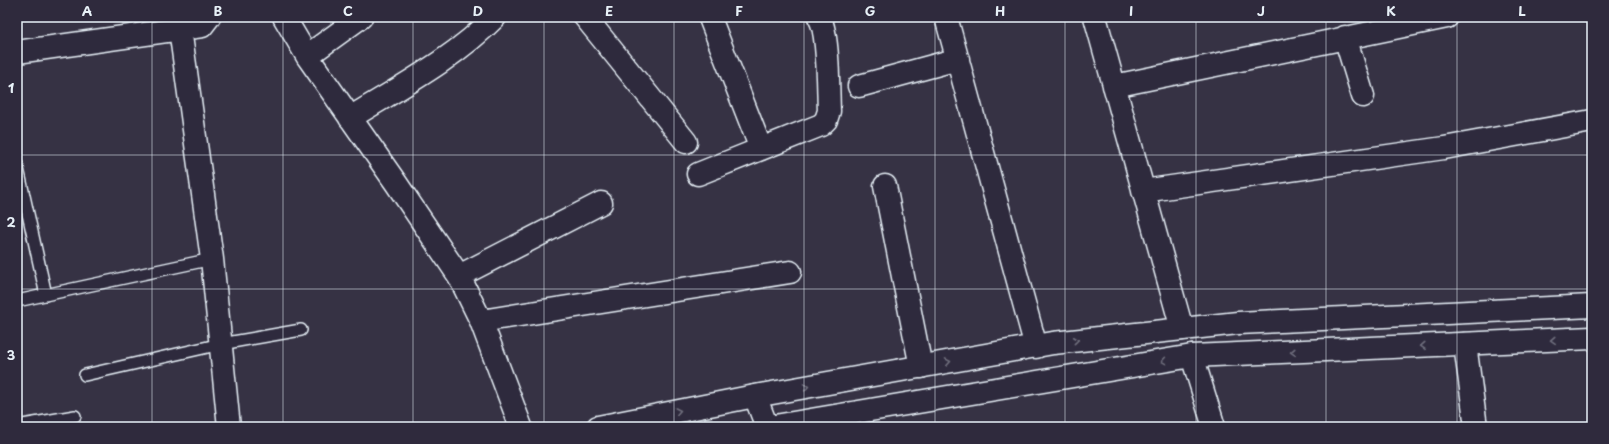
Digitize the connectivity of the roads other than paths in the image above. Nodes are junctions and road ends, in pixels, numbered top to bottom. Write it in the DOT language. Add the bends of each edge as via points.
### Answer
graph roads {
  1 [pos="209,17"];
  2 [pos="284,17"];
  3 [pos="361,17"];
  4 [pos="495,17"];
  5 [pos="585,17"];
  6 [pos="819,17"];
  7 [pos="946,17"];
  8 [pos="1095,17"];
  9 [pos="1447,17"];
  10 [pos="710,18"];
  11 [pos="180,29"];
  12 [pos="1345,37"];
  13 [pos="17,52"];
  14 [pos="307,56"];
  15 [pos="958,59"];
  16 [pos="859,86"];
  17 [pos="1114,86"];
  18 [pos="1363,96"];
  19 [pos="350,118"];
  20 [pos="1592,121"];
  21 [pos="686,142"];
  22 [pos="761,149"];
  23 [pos="17,164"];
  24 [pos="698,174"];
  25 [pos="885,186"];
  26 [pos="1143,191"];
  27 [pos="602,203"];
  28 [pos="212,259"];
  29 [pos="790,272"];
  30 [pos="459,276"];
  31 [pos="46,295"];
  32 [pos="17,301"];
  33 [pos="1592,306"];
  34 [pos="481,321"];
  35 [pos="1182,329"];
  36 [pos="301,330"];
  37 [pos="1592,338"];
  38 [pos="221,344"];
  39 [pos="1465,344"];
  40 [pos="1036,347"];
  41 [pos="1192,356"];
  42 [pos="921,367"];
  43 [pos="84,375"];
  44 [pos="755,396"];
  45 [pos="75,416"];
  46 [pos="17,426"];
  47 [pos="229,427"];
  48 [pos="521,427"];
  49 [pos="598,427"];
  50 [pos="768,427"];
  51 [pos="1214,427"];
  52 [pos="1476,427"];
  1 -- 11 [label="street" via="202,26"];
  2 -- 14 [label="street"];
  3 -- 14 [label="street"];
  4 -- 19 [label="street" via="466,44"];
  5 -- 21 [label="street"];
  6 -- 22 [label="street" via="825,35 829,111 826,120 821,125"];
  7 -- 15 [label="street"];
  8 -- 17 [label="street"];
  9 -- 12 [label="street"];
  10 -- 22 [label="street"];
  11 -- 13 [label="street"];
  11 -- 28 [label="street"];
  12 -- 17 [label="street"];
  12 -- 18 [label="street"];
  14 -- 19 [label="street"];
  15 -- 16 [label="street"];
  15 -- 40 [label="street"];
  17 -- 26 [label="street"];
  19 -- 30 [label="street"];
  20 -- 26 [label="street" via="1444,148"];
  22 -- 24 [label="street"];
  23 -- 31 [label="lane"];
  25 -- 42 [label="street"];
  26 -- 35 [label="street"];
  27 -- 30 [label="street"];
  28 -- 31 [label="lane"];
  28 -- 38 [label="street"];
  29 -- 34 [label="street"];
  30 -- 34 [label="street"];
  31 -- 32 [label="lane"];
  33 -- 35 [label="street" via="1238,323"];
  34 -- 48 [label="street"];
  40 -- 35 [label="street, one-way"];
  36 -- 38 [label="lane"];
  37 -- 39 [label="street, one-way"];
  38 -- 43 [label="lane"];
  38 -- 47 [label="street"];
  39 -- 41 [label="street, one-way"];
  39 -- 52 [label="street"];
  42 -- 40 [label="street, one-way"];
  41 -- 50 [label="street, one-way"];
  41 -- 51 [label="street"];
  44 -- 42 [label="street, one-way"];
  49 -- 44 [label="street, one-way"];
  44 -- 50 [label="street"];
  45 -- 46 [label="lane"];
}
